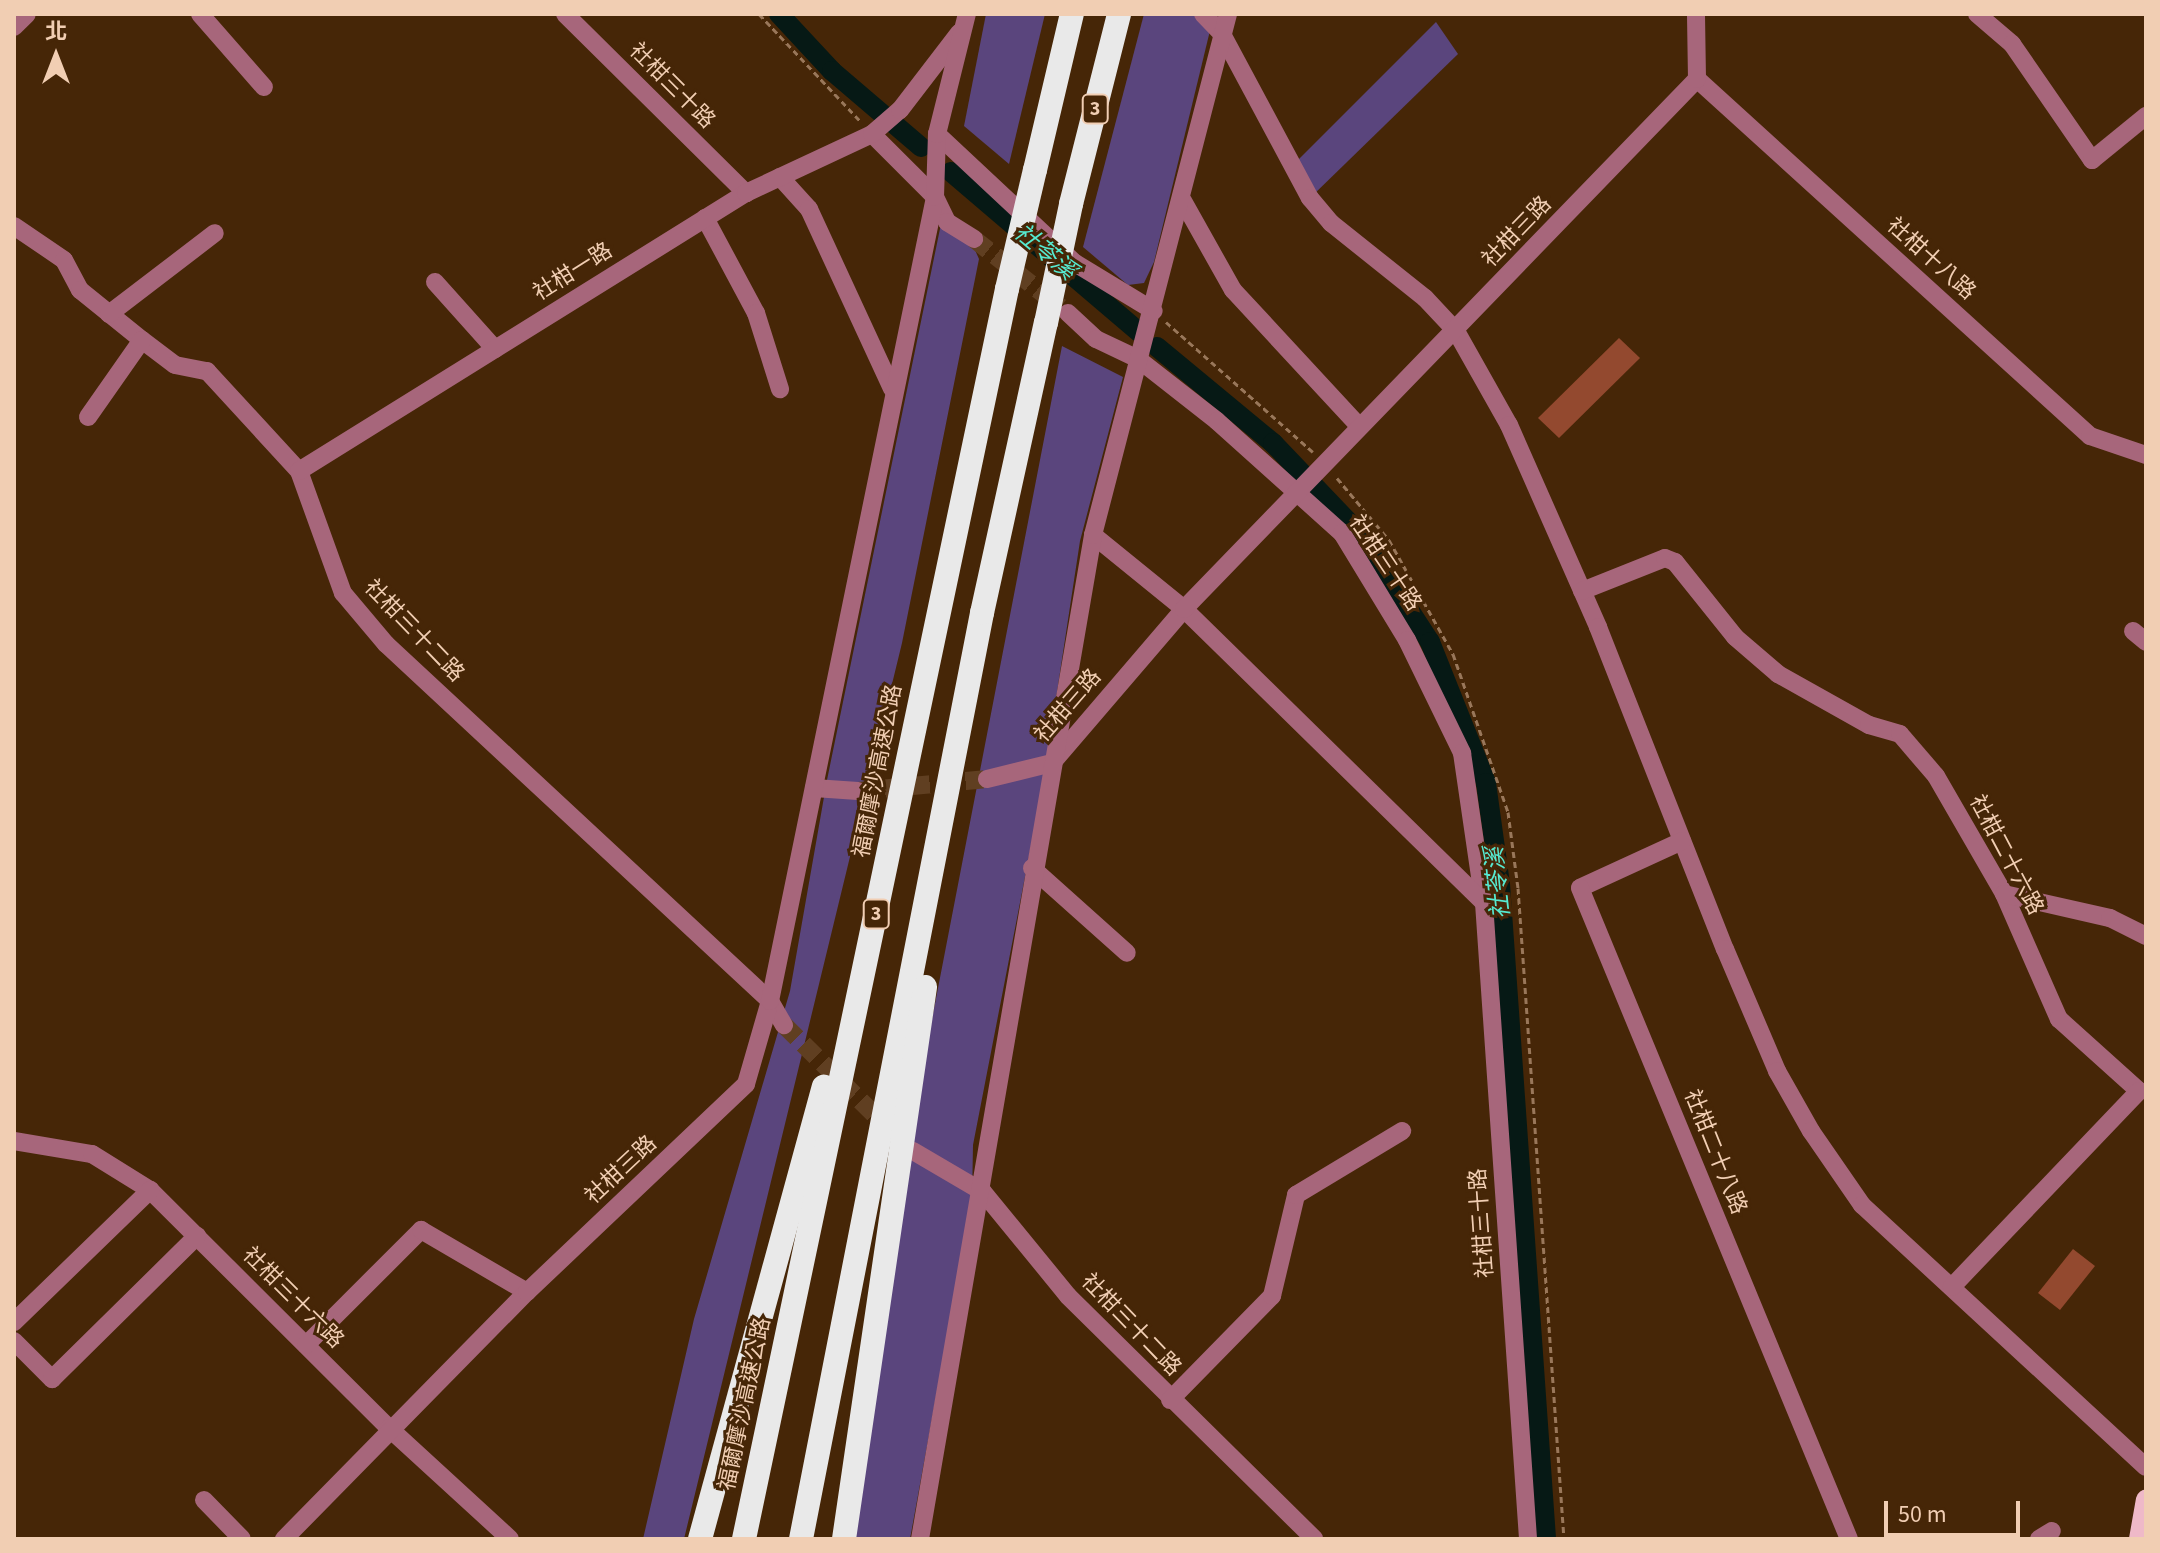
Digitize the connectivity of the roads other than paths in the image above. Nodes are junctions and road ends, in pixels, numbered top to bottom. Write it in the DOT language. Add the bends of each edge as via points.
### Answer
graph roads {
  1 [pos="27,14"];
  2 [pos="200,14"];
  3 [pos="565,14"];
  4 [pos="1072,14"];
  5 [pos="1119,14"];
  6 [pos="1203,14"];
  7 [pos="1228,14"];
  8 [pos="1696,14"];
  9 [pos="1977,14"];
  10 [pos="965,21"];
  11 [pos="14,27"];
  12 [pos="1222,34"];
  13 [pos="1697,79"];
  14 [pos="264,87"];
  15 [pos="2146,116"];
  16 [pos="881,127"];
  17 [pos="937,134"];
  18 [pos="780,177"];
  19 [pos="746,193"];
  20 [pos="935,197"];
  21 [pos="1183,201"];
  22 [pos="705,218"];
  23 [pos="14,226"];
  24 [pos="215,233"];
  25 [pos="974,239"];
  26 [pos="435,282"];
  27 [pos="1154,311"];
  28 [pos="109,314"];
  29 [pos="1057,318"];
  30 [pos="1456,331"];
  31 [pos="142,340"];
  32 [pos="495,349"];
  33 [pos="1138,359"];
  34 [pos="780,389"];
  35 [pos="892,389"];
  36 [pos="88,417"];
  37 [pos="1359,426"];
  38 [pos="2146,455"];
  39 [pos="299,471"];
  40 [pos="1297,491"];
  41 [pos="1093,535"];
  42 [pos="1582,591"];
  43 [pos="1184,609"];
  44 [pos="970,679"];
  45 [pos="1052,763"];
  46 [pos="987,779"];
  47 [pos="814,788"];
  48 [pos="858,791"];
  49 [pos="896,822"];
  50 [pos="1682,841"];
  51 [pos="1032,868"];
  52 [pos="2004,894"];
  53 [pos="1484,903"];
  54 [pos="2146,936"];
  55 [pos="1127,953"];
  56 [pos="770,1001"];
  57 [pos="784,1025"];
  58 [pos="1402,1131"];
  59 [pos="14,1141"];
  60 [pos="913,1151"];
  61 [pos="150,1190"];
  62 [pos="983,1192"];
  63 [pos="197,1236"];
  64 [pos="1952,1287"];
  65 [pos="527,1292"];
  66 [pos="14,1322"];
  67 [pos="14,1341"];
  68 [pos="306,1345"];
  69 [pos="1170,1400"];
  70 [pos="389,1428"];
  71 [pos="2146,1467"];
  72 [pos="204,1500"];
  73 [pos="2146,1500"];
  74 [pos="242,1539"];
  75 [pos="284,1539"];
  76 [pos="510,1539"];
  77 [pos="700,1539"];
  78 [pos="744,1539"];
  79 [pos="801,1539"];
  80 [pos="844,1539"];
  81 [pos="920,1539"];
  82 [pos="1314,1539"];
  83 [pos="1528,1539"];
  84 [pos="1849,1539"];
  85 [pos="2139,1539"];
  1 -- 11 [label="street"];
  2 -- 14 [label="street"];
  3 -- 19 [label="street, 社柑三十路"];
  4 -- 49 [label="highway, 福爾摩沙高速公路 / 3, bridge" via="1007,289"];
  5 -- 29 [label="highway, 3, bridge" via="1071,204"];
  6 -- 12 [label="street"];
  7 -- 12 [label="street"];
  8 -- 13 [label="street"];
  9 -- 15 [label="street" via="2012,44 2092,160"];
  10 -- 16 [label="street"];
  10 -- 17 [label="street, 社柑三路"];
  12 -- 21 [label="street"];
  12 -- 30 [label="street" via="1310,198 1331,223 1425,298"];
  13 -- 30 [label="street, 社柑三路"];
  13 -- 38 [label="street, 社柑十八路" via="2090,436"];
  16 -- 18 [label="street, 社柑一路"];
  16 -- 20 [label="street"];
  17 -- 20 [label="street, 社柑三路"];
  17 -- 27 [label="street" via="1075,263"];
  18 -- 19 [label="street, 社柑一路"];
  18 -- 35 [label="street" via="809,209"];
  19 -- 22 [label="street, 社柑一路"];
  20 -- 25 [label="street" via="947,222"];
  20 -- 35 [label="street, 社柑三路"];
  21 -- 27 [label="street"];
  21 -- 37 [label="street" via="1233,290"];
  22 -- 32 [label="street, 社柑一路"];
  22 -- 34 [label="street" via="756,313"];
  23 -- 28 [label="street, 社柑三十二路" via="64,260 80,290"];
  24 -- 28 [label="street"];
  26 -- 32 [label="street"];
  27 -- 33 [label="street"];
  28 -- 31 [label="street, 社柑三十二路"];
  29 -- 33 [label="street, 社柑三十路"];
  29 -- 44 [label="highway, 3"];
  30 -- 37 [label="street, 社柑三路"];
  30 -- 42 [label="street" via="1509,425"];
  31 -- 36 [label="street"];
  31 -- 39 [label="street, 社柑三十二路" via="175,365 207,371"];
  32 -- 39 [label="street, 社柑一路"];
  33 -- 40 [label="street, 社柑三十路"];
  33 -- 41 [label="street"];
  35 -- 47 [label="street, 社柑三路"];
  37 -- 40 [label="street, 社柑三路"];
  39 -- 56 [label="street, 社柑三十二路" via="343,593 386,644"];
  40 -- 43 [label="street, 社柑三路"];
  40 -- 53 [label="street, 社柑三十路" via="1342,533 1407,640 1462,753"];
  41 -- 43 [label="street"];
  41 -- 45 [label="street"];
  42 -- 50 [label="street"];
  42 -- 52 [label="street, 社柑二十六路" via="1665,558 1675,562 1735,637 1778,674 1869,725 1900,734 1936,776"];
  43 -- 45 [label="street, 社柑三路"];
  43 -- 53 [label="street"];
  44 -- 79 [label="highway, 3"];
  44 -- 80 [label="highway"];
  45 -- 46 [label="street, 社柑三路"];
  45 -- 51 [label="street"];
  47 -- 48 [label="street"];
  47 -- 56 [label="street, 社柑三路"];
  49 -- 77 [label="highway"];
  49 -- 78 [label="highway, 福爾摩沙高速公路 / 3"];
  50 -- 64 [label="street" via="1777,1071 1811,1131 1862,1205"];
  50 -- 84 [label="street, 社柑二十八路" via="1580,888"];
  51 -- 55 [label="street"];
  51 -- 62 [label="street"];
  52 -- 54 [label="street" via="2110,918"];
  52 -- 64 [label="street, 社柑二十六路" via="2059,1019 2139,1091"];
  53 -- 83 [label="street, 社柑三十路"];
  56 -- 57 [label="street, 社柑三十二路"];
  56 -- 65 [label="street, 社柑三路" via="746,1084"];
  58 -- 69 [label="street" via="1296,1195 1272,1296"];
  59 -- 61 [label="street, 社柑三十六路" via="92,1154"];
  60 -- 62 [label="street, 社柑三十二路"];
  61 -- 63 [label="street, 社柑三十六路"];
  61 -- 66 [label="street"];
  62 -- 69 [label="street, 社柑三十二路" via="1068,1296"];
  62 -- 81 [label="street"];
  63 -- 67 [label="street" via="52,1379"];
  63 -- 68 [label="street, 社柑三十六路"];
  64 -- 71 [label="street"];
  65 -- 68 [label="street" via="421,1230"];
  65 -- 70 [label="street, 社柑三路"];
  68 -- 70 [label="street, 社柑三十六路"];
  69 -- 82 [label="street, 社柑三十二路"];
  70 -- 75 [label="street, 社柑三路"];
  70 -- 76 [label="street, 社柑三十六路"];
  72 -- 74 [label="street"];
  73 -- 85 [label="main road"];
}
